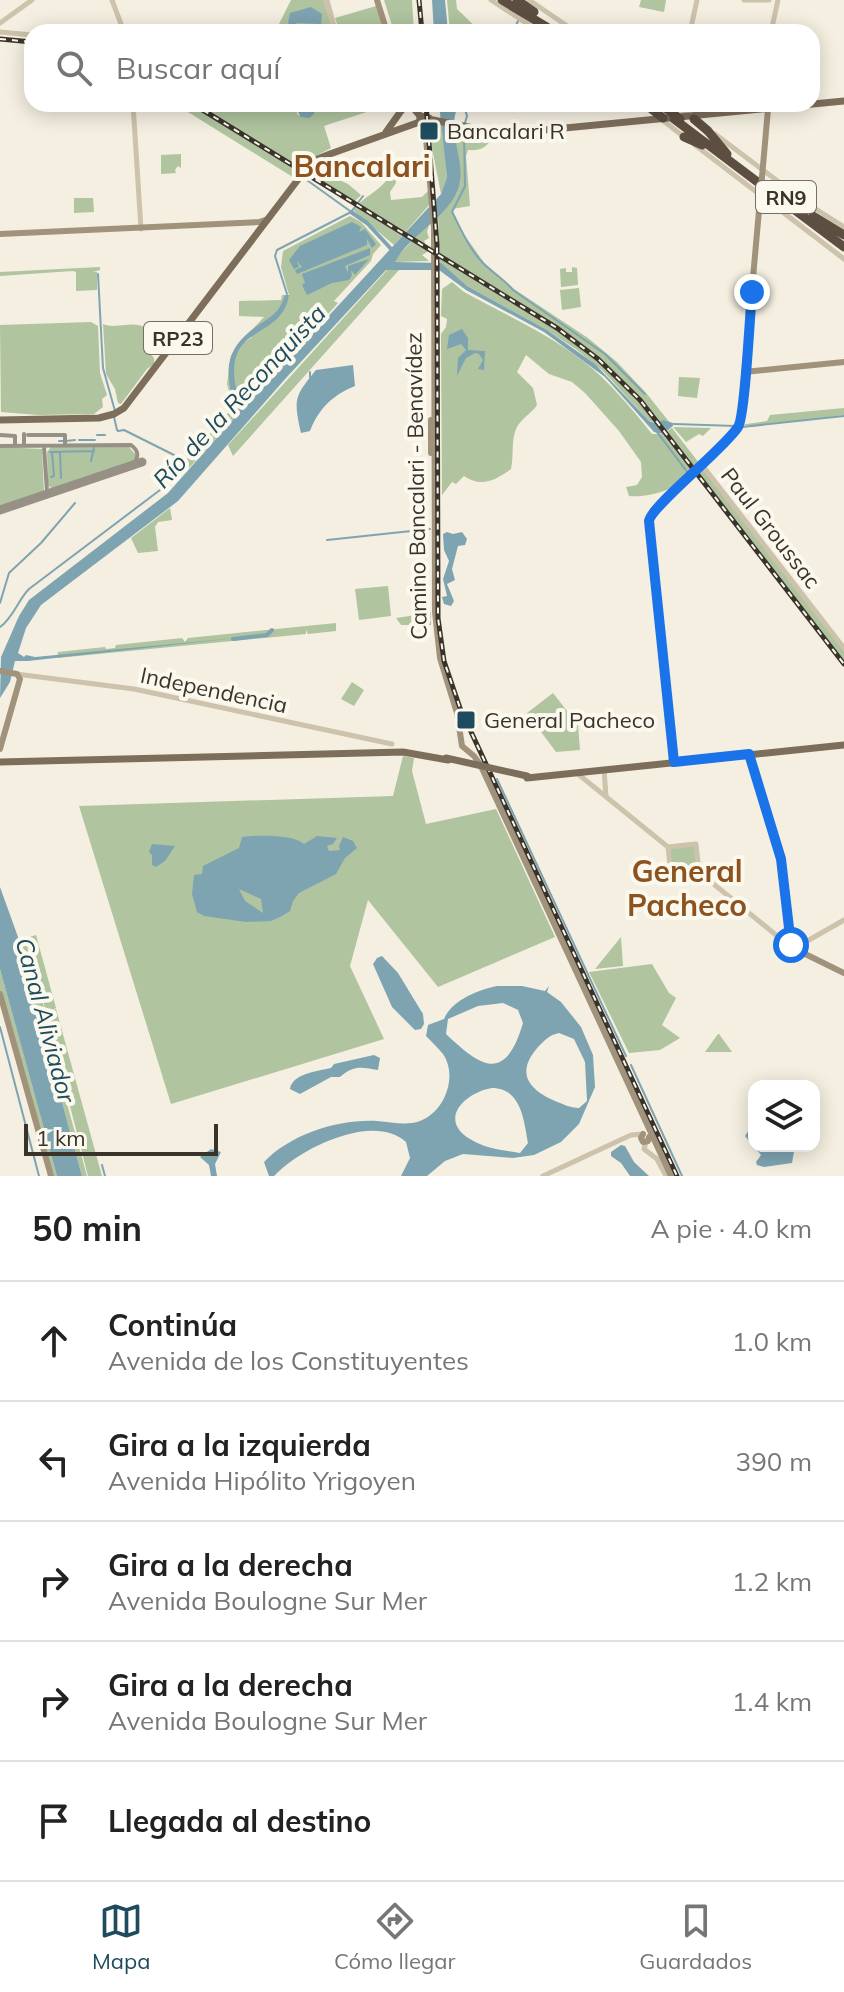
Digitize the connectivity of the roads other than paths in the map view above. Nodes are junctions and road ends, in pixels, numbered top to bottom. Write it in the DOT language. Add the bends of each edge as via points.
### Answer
graph roads {
  1 [pos="112,0"];
  2 [pos="326,0"];
  3 [pos="378,0"];
  4 [pos="491,0"];
  5 [pos="501,0"];
  6 [pos="697,0"];
  7 [pos="744,0"];
  8 [pos="769,0"];
  9 [pos="778,0"];
  10 [pos="30,2"];
  11 [pos="520,2"];
  12 [pos="0,23"];
  13 [pos="121,24"];
  14 [pos="333,24"];
  15 [pos="386,24"];
  16 [pos="528,24"];
  17 [pos="545,24"];
  18 [pos="561,24"];
  19 [pos="692,24"];
  20 [pos="773,24"];
  21 [pos="0,32"];
  22 [pos="24,34"];
  23 [pos="844,100"];
  24 [pos="820,102"];
  25 [pos="820,102"];
  26 [pos="134,112"];
  27 [pos="404,112"];
  28 [pos="414,112"];
  29 [pos="417,112"];
  30 [pos="699,112"];
  31 [pos="768,112"];
  32 [pos="672,114"];
  33 [pos="395,120"];
  34 [pos="440,120"];
  35 [pos="420,123"];
  36 [pos="402,128"];
  37 [pos="684,137"];
  38 [pos="728,157"];
  39 [pos="762,174"];
  40 [pos="302,175"];
  41 [pos="761,191"];
  42 [pos="799,210"];
  43 [pos="261,224"];
  44 [pos="844,227"];
  45 [pos="140,228"];
  46 [pos="0,235"];
  47 [pos="844,235"];
  48 [pos="844,247"];
  49 [pos="844,259"];
  50 [pos="433,295"];
  51 [pos="434,327"];
  52 [pos="844,362"];
  53 [pos="433,363"];
  54 [pos="744,372"];
  55 [pos="0,419"];
  56 [pos="435,419"];
  57 [pos="430,434"];
  58 [pos="431,444"];
  59 [pos="435,456"];
  60 [pos="702,465"];
  61 [pos="432,516"];
  62 [pos="844,648"];
  63 [pos="0,671"];
  64 [pos="16,676"];
  65 [pos="0,742"];
  66 [pos="844,744"];
  67 [pos="0,749"];
  68 [pos="394,749"];
  69 [pos="749,755"];
  70 [pos="9,758"];
  71 [pos="673,762"];
  72 [pos="479,768"];
  73 [pos="604,770"];
  74 [pos="578,774"];
  75 [pos="527,777"];
  76 [pos="606,796"];
  77 [pos="668,847"];
  78 [pos="699,872"];
  79 [pos="844,920"];
  80 [pos="794,944"];
  81 [pos="844,972"];
  82 [pos="575,976"];
  83 [pos="0,997"];
  84 [pos="645,1121"];
  85 [pos="645,1138"];
  86 [pos="665,1165"];
  87 [pos="666,1175"];
  88 [pos="50,1176"];
  89 [pos="543,1176"];
  1 -- 13 [label="street"];
  2 -- 14 [label="street"];
  3 -- 15 [label="main road"];
  4 -- 16 [label="street"];
  5 -- 11 [label="highway"];
  6 -- 19 [label="street"];
  7 -- 8 [label="street"];
  9 -- 20 [label="street"];
  10 -- 12 [label="street"];
  11 -- 17 [label="highway"];
  11 -- 18 [label="street"];
  21 -- 22 [label="street"];
  23 -- 24 [label="main road, RP23"];
  23 -- 25 [label="main road, RP23"];
  26 -- 45 [label="street"];
  27 -- 33 [label="main road, RP23"];
  28 -- 35 [label="main road"];
  29 -- 34 [label="main road, RP23"];
  30 -- 32 [label="main road, RP23"];
  31 -- 39 [label="main road"];
  32 -- 34 [label="main road, RP23" via="503,134"];
  32 -- 37 [label="street"];
  32 -- 38 [label="highway, RN9"];
  32 -- 39 [label="street"];
  33 -- 36 [label="main road"];
  33 -- 40 [label="main road, RP23" via="386,132 315,158"];
  34 -- 35 [label="main road, RP23"];
  35 -- 36 [label="main road, RP23"];
  35 -- 50 [label="main road, Camino Bancalari - Benavídez" via="432,200"];
  36 -- 40 [label="main road, RP23" via="316,159"];
  37 -- 38 [label="highway"];
  37 -- 41 [label="street"];
  38 -- 42 [label="highway, RN9"];
  39 -- 41 [label="main road, bridge"];
  39 -- 44 [label="street"];
  40 -- 43 [label="main road, RP23"];
  41 -- 49 [label="street"];
  41 -- 54 [label="main road"];
  42 -- 47 [label="highway"];
  42 -- 48 [label="highway, RN9"];
  43 -- 45 [label="main road"];
  43 -- 55 [label="main road, RP23" via="131,400 115,412 99,418"];
  45 -- 46 [label="main road"];
  50 -- 51 [label="main road"];
  50 -- 53 [label="main road, Camino Bancalari - Benavídez"];
  51 -- 53 [label="main road, Camino Bancalari - Benavídez"];
  51 -- 53 [label="main road"];
  52 -- 54 [label="main road"];
  53 -- 56 [label="main road, Camino Bancalari - Benavídez"];
  53 -- 57 [label="main road, Camino Bancalari - Benavídez"];
  54 -- 60 [label="main road" via="738,427"];
  56 -- 57 [label="main road" via="434,436"];
  56 -- 59 [label="main road, Camino Bancalari - Benavídez"];
  57 -- 58 [label="main road, Camino Bancalari - Benavídez"];
  58 -- 59 [label="main road" via="433,440"];
  58 -- 61 [label="main road, Camino Bancalari - Benavídez"];
  59 -- 61 [label="main road, Camino Bancalari - Benavídez"];
  60 -- 62 [label="street, Paul Groussac"];
  60 -- 71 [label="main road" via="649,519"];
  61 -- 72 [label="main road, Camino Bancalari - Benavídez" via="440,665 459,743"];
  63 -- 64 [label="main road"];
  64 -- 65 [label="main road"];
  64 -- 67 [label="main road"];
  64 -- 68 [label="street, Independencia" via="134,689"];
  66 -- 69 [label="main road"];
  68 -- 70 [label="main road"];
  68 -- 70 [label="main road"];
  68 -- 72 [label="main road"];
  68 -- 75 [label="main road, bridge"];
  69 -- 71 [label="main road"];
  69 -- 80 [label="main road" via="782,858"];
  71 -- 73 [label="main road"];
  72 -- 82 [label="main road, Camino Bancalari - Benavídez"];
  73 -- 74 [label="main road"];
  73 -- 75 [label="main road"];
  73 -- 76 [label="street"];
  74 -- 75 [label="main road"];
  74 -- 76 [label="street"];
  76 -- 77 [label="street"];
  77 -- 78 [label="street" via="696,844"];
  77 -- 78 [label="street" via="671,875"];
  78 -- 80 [label="street"];
  79 -- 80 [label="street"];
  80 -- 81 [label="main road"];
  82 -- 84 [label="main road, Camino Bancalari - Benavídez"];
  82 -- 85 [label="main road, Camino Bancalari - Benavídez" via="645,1126"];
  83 -- 88 [label="main road"];
  84 -- 85 [label="main road, Camino Bancalari - Benavídez"];
  84 -- 86 [label="main road, Camino Bancalari - Benavídez"];
  85 -- 86 [label="main road, Camino Bancalari - Benavídez"];
  85 -- 87 [label="main road, Camino Bancalari - Benavídez"];
  85 -- 89 [label="street" via="628,1137"];
  86 -- 87 [label="main road, Camino Bancalari - Benavídez"];
}
